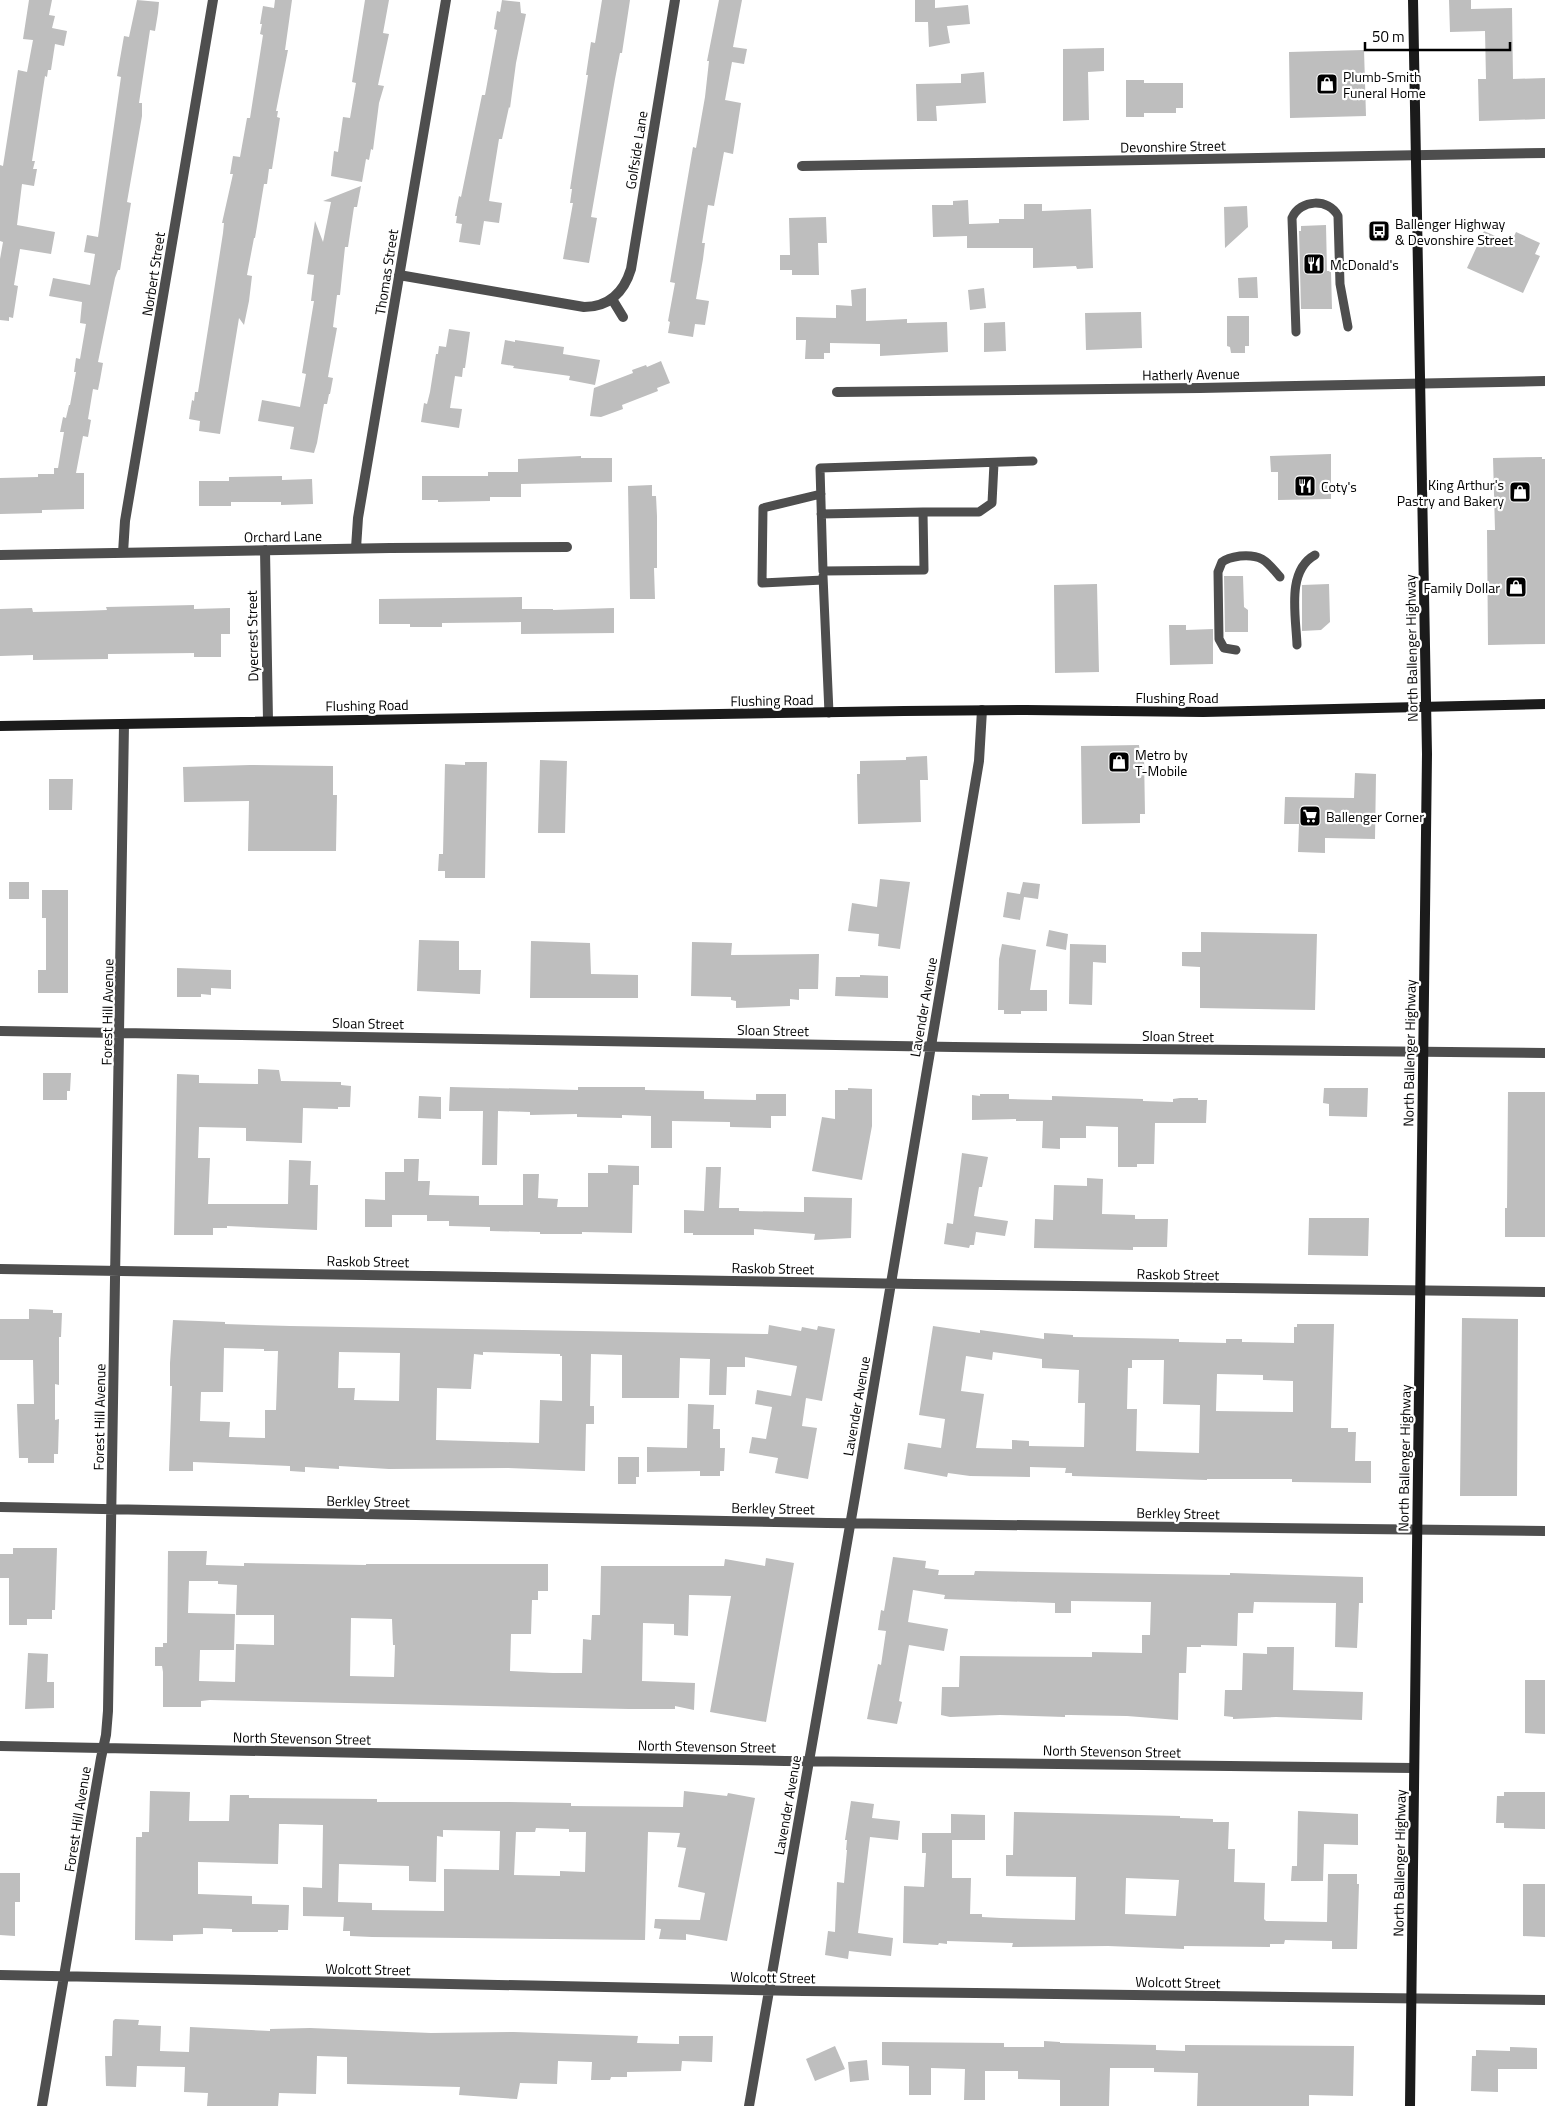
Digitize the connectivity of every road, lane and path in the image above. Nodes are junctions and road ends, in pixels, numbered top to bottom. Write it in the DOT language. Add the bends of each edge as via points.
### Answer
graph roads {
  1 [pos="213,0"];
  2 [pos="446,0"];
  3 [pos="675,0"];
  4 [pos="1413,0"];
  5 [pos="1545,153"];
  6 [pos="1416,155"];
  7 [pos="802,166"];
  8 [pos="399,275"];
  9 [pos="612,299"];
  10 [pos="623,317"];
  11 [pos="1348,327"];
  12 [pos="1296,332"];
  13 [pos="1545,381"];
  14 [pos="1421,384"];
  15 [pos="836,392"];
  16 [pos="1033,461"];
  17 [pos="994,462"];
  18 [pos="821,494"];
  19 [pos="923,512"];
  20 [pos="821,514"];
  21 [pos="567,547"];
  22 [pos="356,548"];
  23 [pos="264,550"];
  24 [pos="123,553"];
  25 [pos="0,555"];
  26 [pos="1315,555"];
  27 [pos="823,576"];
  28 [pos="1280,577"];
  29 [pos="1297,644"];
  30 [pos="1236,650"];
  31 [pos="1545,704"];
  32 [pos="1426,707"];
  33 [pos="982,710"];
  34 [pos="829,713"];
  35 [pos="268,721"];
  36 [pos="124,724"];
  37 [pos="0,726"];
  38 [pos="0,1031"];
  39 [pos="120,1033"];
  40 [pos="931,1046"];
  41 [pos="1423,1052"];
  42 [pos="1545,1053"];
  43 [pos="0,1269"];
  44 [pos="115,1270"];
  45 [pos="890,1284"];
  46 [pos="1420,1291"];
  47 [pos="1545,1292"];
  48 [pos="0,1507"];
  49 [pos="111,1509"];
  50 [pos="850,1523"];
  51 [pos="1417,1529"];
  52 [pos="1545,1530"];
  53 [pos="0,1746"];
  54 [pos="103,1748"];
  55 [pos="809,1761"];
  56 [pos="1414,1768"];
  57 [pos="0,1975"];
  58 [pos="64,1977"];
  59 [pos="769,1990"];
  60 [pos="1411,1998"];
  61 [pos="1545,2000"];
  62 [pos="42,2106"];
  63 [pos="749,2106"];
  64 [pos="1410,2106"];
  1 -- 24 [label="street, Norbert Street" via="125,521"];
  2 -- 8 [label="street, Thomas Street"];
  3 -- 9 [label="street, Golfside Lane" via="631,269 624,287"];
  4 -- 6 [label="main road, North Ballenger Highway"];
  5 -- 6 [label="street, Devonshire Street"];
  6 -- 7 [label="street, Devonshire Street"];
  6 -- 14 [label="main road, North Ballenger Highway"];
  8 -- 9 [label="street" via="584,306"];
  8 -- 22 [label="street, Thomas Street"];
  9 -- 10 [label="street"];
  11 -- 12 [label="lane" via="1340,284 1338,216 1331,207 1313,203 1299,209 1292,218"];
  13 -- 14 [label="street, Hatherly Avenue"];
  14 -- 15 [label="street, Hatherly Avenue"];
  14 -- 32 [label="main road, North Ballenger Highway"];
  16 -- 17 [label="lane"];
  17 -- 18 [label="lane" via="820,468"];
  17 -- 19 [label="lane" via="992,503 979,512"];
  18 -- 20 [label="lane"];
  18 -- 27 [label="lane" via="763,508 762,583"];
  19 -- 20 [label="lane"];
  19 -- 27 [label="lane" via="924,570"];
  20 -- 27 [label="lane"];
  21 -- 22 [label="street, Orchard Lane"];
  22 -- 23 [label="street, Orchard Lane"];
  23 -- 24 [label="street, Orchard Lane"];
  23 -- 35 [label="street, Dyecrest Street"];
  24 -- 25 [label="street, Orchard Lane"];
  26 -- 29 [label="lane" via="1301,567 1296,577"];
  27 -- 34 [label="lane"];
  28 -- 30 [label="lane" via="1257,556 1229,558 1220,564 1219,639 1224,648"];
  31 -- 32 [label="main road, Flushing Road"];
  32 -- 33 [label="main road, Flushing Road" via="1203,712"];
  32 -- 41 [label="main road, North Ballenger Highway"];
  33 -- 34 [label="main road, Flushing Road"];
  33 -- 40 [label="street, Lavender Avenue" via="979,761"];
  34 -- 35 [label="main road, Flushing Road"];
  35 -- 36 [label="main road, Flushing Road"];
  36 -- 37 [label="main road, Flushing Road"];
  36 -- 39 [label="street, Forest Hill Avenue"];
  38 -- 39 [label="street, Sloan Street"];
  39 -- 40 [label="street, Sloan Street"];
  39 -- 44 [label="street, Forest Hill Avenue"];
  40 -- 41 [label="street, Sloan Street"];
  40 -- 45 [label="street, Lavender Avenue"];
  41 -- 42 [label="street, Sloan Street"];
  41 -- 46 [label="main road, North Ballenger Highway"];
  43 -- 44 [label="street, Raskob Street"];
  44 -- 45 [label="street, Raskob Street"];
  44 -- 49 [label="street, Forest Hill Avenue"];
  45 -- 46 [label="street, Raskob Street"];
  45 -- 50 [label="street, Lavender Avenue"];
  46 -- 47 [label="street, Raskob Street"];
  46 -- 51 [label="main road, North Ballenger Highway"];
  48 -- 49 [label="street, Berkley Street"];
  49 -- 50 [label="street, Berkley Street"];
  49 -- 54 [label="street, Forest Hill Avenue" via="108,1711"];
  50 -- 51 [label="street, Berkley Street"];
  50 -- 55 [label="street, Lavender Avenue"];
  51 -- 52 [label="street, Berkley Street"];
  51 -- 56 [label="main road, North Ballenger Highway"];
  53 -- 54 [label="street, North Stevenson Street"];
  54 -- 55 [label="street, North Stevenson Street"];
  54 -- 58 [label="street, Forest Hill Avenue"];
  55 -- 56 [label="street, North Stevenson Street"];
  55 -- 59 [label="street, Lavender Avenue"];
  56 -- 60 [label="main road, North Ballenger Highway"];
  57 -- 58 [label="street, Wolcott Street"];
  58 -- 59 [label="street, Wolcott Street"];
  58 -- 62 [label="street, Forest Hill Avenue"];
  59 -- 60 [label="street, Wolcott Street"];
  59 -- 63 [label="street, Lavender Avenue"];
  60 -- 61 [label="street, Wolcott Street"];
  60 -- 64 [label="main road, North Ballenger Highway"];
}
